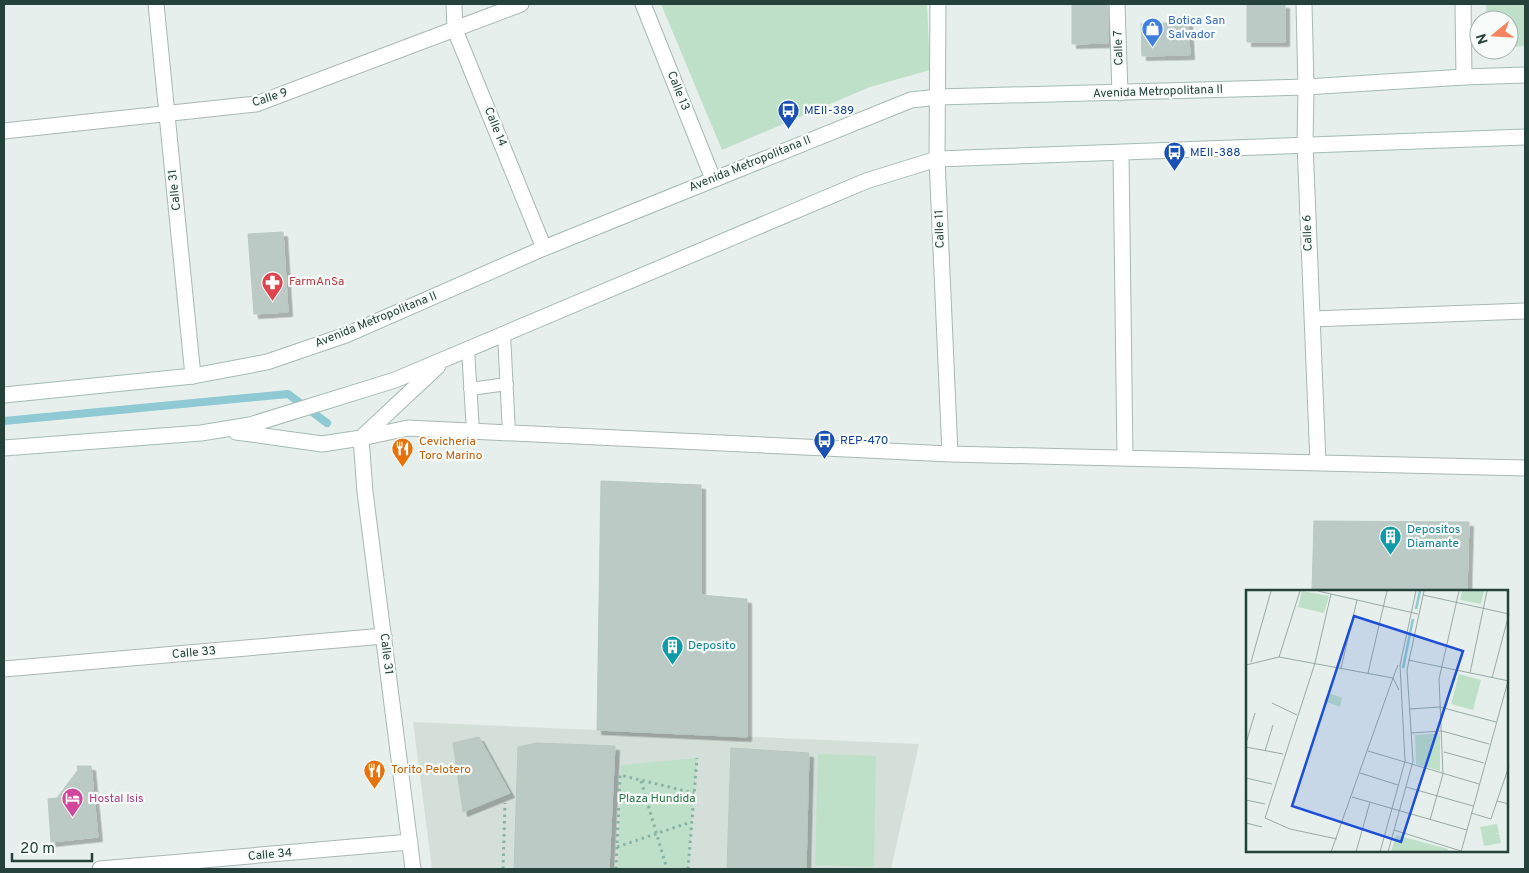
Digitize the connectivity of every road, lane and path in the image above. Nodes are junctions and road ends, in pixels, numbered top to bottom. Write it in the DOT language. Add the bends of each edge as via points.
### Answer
graph roads {
  1 [pos="156,4"];
  2 [pos="454,4"];
  3 [pos="521,4"];
  4 [pos="643,4"];
  5 [pos="938,4"];
  6 [pos="1117,4"];
  7 [pos="1304,4"];
  8 [pos="1463,4"];
  9 [pos="455,30"];
  10 [pos="1525,75"];
  11 [pos="1464,77"];
  12 [pos="1306,87"];
  13 [pos="1120,93"];
  14 [pos="938,97"];
  15 [pos="168,115"];
  16 [pos="4,131"];
  17 [pos="1525,137"];
  18 [pos="1305,144"];
  19 [pos="1121,153"];
  20 [pos="937,159"];
  21 [pos="713,179"];
  22 [pos="544,248"];
  23 [pos="1525,311"];
  24 [pos="1312,319"];
  25 [pos="504,334"];
  26 [pos="468,349"];
  27 [pos="447,358"];
  28 [pos="193,376"];
  29 [pos="507,384"];
  30 [pos="470,389"];
  31 [pos="4,395"];
  32 [pos="220,430"];
  33 [pos="473,431"];
  34 [pos="509,433"];
  35 [pos="360,438"];
  36 [pos="4,448"];
  37 [pos="950,454"];
  38 [pos="1125,458"];
  39 [pos="1318,463"];
  40 [pos="1525,468"];
  41 [pos="384,636"];
  42 [pos="4,669"];
  43 [pos="697,758"];
  44 [pos="641,781"];
  45 [pos="694,793"];
  46 [pos="505,803"];
  47 [pos="691,822"];
  48 [pos="657,835"];
  49 [pos="410,842"];
  50 [pos="617,847"];
  51 [pos="100,869"];
  52 [pos="413,869"];
  53 [pos="503,869"];
  54 [pos="616,869"];
  55 [pos="667,869"];
  56 [pos="688,869"];
  1 -- 15 [label="street, Calle 31"];
  2 -- 9 [label="street, Calle 14"];
  3 -- 9 [label="street, Calle 9"];
  4 -- 21 [label="street, Calle 13"];
  5 -- 14 [label="street, Calle 11"];
  6 -- 13 [label="street, Calle 7"];
  7 -- 12 [label="street, Calle 6"];
  8 -- 11 [label="street"];
  9 -- 15 [label="street, Calle 9" via="256,104"];
  9 -- 22 [label="street, Calle 14"];
  10 -- 11 [label="street, Avenida Metropolitana II"];
  11 -- 12 [label="street, Avenida Metropolitana II"];
  12 -- 13 [label="street, Avenida Metropolitana II"];
  12 -- 18 [label="street, Calle 6"];
  13 -- 14 [label="street, Avenida Metropolitana II"];
  14 -- 20 [label="street, Calle 11"];
  14 -- 21 [label="street, Avenida Metropolitana II" via="911,100"];
  15 -- 16 [label="street, Calle 9"];
  15 -- 28 [label="street, Calle 31"];
  17 -- 18 [label="street"];
  18 -- 19 [label="street"];
  18 -- 24 [label="street, Calle 6"];
  19 -- 20 [label="street"];
  19 -- 38 [label="street"];
  20 -- 25 [label="street" via="866,181"];
  20 -- 37 [label="street, Calle 11"];
  21 -- 22 [label="street, Avenida Metropolitana II"];
  22 -- 28 [label="street, Avenida Metropolitana II" via="346,334 266,362"];
  23 -- 24 [label="street"];
  24 -- 39 [label="street, Calle 6"];
  25 -- 26 [label="street"];
  25 -- 29 [label="lane"];
  26 -- 27 [label="street"];
  26 -- 30 [label="lane"];
  27 -- 32 [label="street" via="396,380 250,425"];
  27 -- 35 [label="street"];
  28 -- 31 [label="street, Avenida Metropolitana II"];
  29 -- 30 [label="lane"];
  29 -- 34 [label="lane"];
  30 -- 33 [label="lane"];
  32 -- 35 [label="street" via="322,444"];
  32 -- 36 [label="street"];
  33 -- 34 [label="street"];
  33 -- 35 [label="street" via="408,428"];
  34 -- 37 [label="street"];
  35 -- 41 [label="street, Calle 31"];
  37 -- 38 [label="street"];
  38 -- 39 [label="street"];
  39 -- 40 [label="street"];
  41 -- 42 [label="street, Calle 33"];
  41 -- 49 [label="street, Calle 31"];
  43 -- 45 [label="path"];
  44 -- 45 [label="path"];
  44 -- 48 [label="path"];
  44 -- 50 [label="path" via="620,776"];
  45 -- 47 [label="path"];
  46 -- 53 [label="path"];
  47 -- 48 [label="path"];
  47 -- 56 [label="path"];
  48 -- 50 [label="path"];
  48 -- 55 [label="path"];
  49 -- 51 [label="street, Calle 34"];
  49 -- 52 [label="street, Calle 31"];
  50 -- 54 [label="path"];
}
